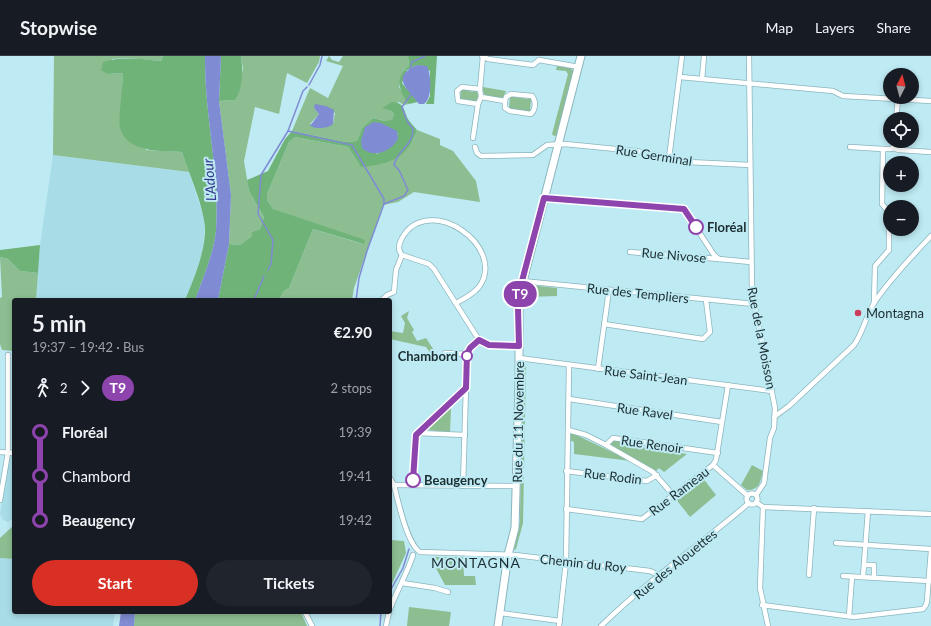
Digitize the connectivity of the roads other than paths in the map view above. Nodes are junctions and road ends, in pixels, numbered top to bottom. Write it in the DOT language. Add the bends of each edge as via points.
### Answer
graph roads {
  1 [pos="482,56"];
  2 [pos="581,56"];
  3 [pos="682,56"];
  4 [pos="704,56"];
  5 [pos="749,56"];
  6 [pos="538,58"];
  7 [pos="579,66"];
  8 [pos="680,77"];
  9 [pos="702,79"];
  10 [pos="749,84"];
  11 [pos="480,89"];
  12 [pos="481,97"];
  13 [pos="883,99"];
  14 [pos="505,101"];
  15 [pos="919,101"];
  16 [pos="931,102"];
  17 [pos="478,104"];
  18 [pos="473,138"];
  19 [pos="559,144"];
  20 [pos="475,147"];
  21 [pos="850,147"];
  22 [pos="893,148"];
  23 [pos="883,149"];
  24 [pos="931,152"];
  25 [pos="669,158"];
  26 [pos="750,165"];
  27 [pos="544,198"];
  28 [pos="931,236"];
  29 [pos="630,252"];
  30 [pos="402,255"];
  31 [pos="719,259"];
  32 [pos="751,262"];
  33 [pos="522,281"];
  34 [pos="609,290"];
  35 [pos="384,298"];
  36 [pos="706,300"];
  37 [pos="456,303"];
  38 [pos="874,303"];
  39 [pos="754,304"];
  40 [pos="604,324"];
  41 [pos="479,340"];
  42 [pos="519,346"];
  43 [pos="445,353"];
  44 [pos="467,354"];
  45 [pos="8,355"];
  46 [pos="519,358"];
  47 [pos="570,365"];
  48 [pos="598,368"];
  49 [pos="728,386"];
  50 [pos="466,388"];
  51 [pos="772,391"];
  52 [pos="569,399"];
  53 [pos="774,416"];
  54 [pos="722,422"];
  55 [pos="568,430"];
  56 [pos="418,433"];
  57 [pos="465,435"];
  58 [pos="606,445"];
  59 [pos="0,452"];
  60 [pos="8,453"];
  61 [pos="12,453"];
  62 [pos="718,453"];
  63 [pos="713,465"];
  64 [pos="566,471"];
  65 [pos="657,475"];
  66 [pos="392,482"];
  67 [pos="413,484"];
  68 [pos="394,485"];
  69 [pos="463,486"];
  70 [pos="517,486"];
  71 [pos="756,495"];
  72 [pos="674,496"];
  73 [pos="748,496"];
  74 [pos="0,500"];
  75 [pos="756,502"];
  76 [pos="749,504"];
  77 [pos="763,506"];
  78 [pos="814,508"];
  79 [pos="566,510"];
  80 [pos="868,511"];
  81 [pos="931,514"];
  82 [pos="836,543"];
  83 [pos="866,545"];
  84 [pos="931,550"];
  85 [pos="413,555"];
  86 [pos="508,555"];
  87 [pos="566,562"];
  88 [pos="864,565"];
  89 [pos="659,575"];
  90 [pos="809,575"];
  91 [pos="843,576"];
  92 [pos="852,576"];
  93 [pos="863,577"];
  94 [pos="874,578"];
  95 [pos="929,581"];
  96 [pos="402,583"];
  97 [pos="448,592"];
  98 [pos="762,605"];
  99 [pos="392,606"];
  100 [pos="500,613"];
  101 [pos="307,614"];
  102 [pos="389,614"];
  103 [pos="849,616"];
  104 [pos="559,623"];
  105 [pos="312,626"];
  106 [pos="386,626"];
  107 [pos="498,626"];
  108 [pos="601,626"];
  109 [pos="768,626"];
  1 -- 6 [label="street" via="533,65"];
  1 -- 11 [label="street"];
  2 -- 7 [label="street, Rue du 11 Novembre"];
  3 -- 8 [label="street"];
  4 -- 9 [label="street"];
  5 -- 10 [label="street, Rue de la Moisson"];
  6 -- 7 [label="street"];
  7 -- 19 [label="street, Rue du 11 Novembre"];
  8 -- 9 [label="street"];
  8 -- 25 [label="street"];
  9 -- 10 [label="street"];
  10 -- 13 [label="street" via="833,91 843,96"];
  10 -- 26 [label="street, Rue de la Moisson"];
  11 -- 12 [label="street"];
  11 -- 17 [label="street" via="462,87 456,95 458,101"];
  12 -- 14 [label="street"];
  12 -- 17 [label="street"];
  14 -- 14 [label="street" via="511,94 532,96 535,102 531,114 510,111 506,108"];
  15 -- 16 [label="street"];
  17 -- 18 [label="street"];
  19 -- 20 [label="street, Rue Germinal" via="548,145 533,155 481,156"];
  19 -- 25 [label="street, Rue Germinal" via="636,151"];
  19 -- 27 [label="street, Rue du 11 Novembre"];
  21 -- 23 [label="street"];
  22 -- 23 [label="street"];
  22 -- 24 [label="street"];
  23 -- 38 [label="street" via="882,204 889,217 889,250 875,266"];
  25 -- 26 [label="street, Rue Germinal" via="688,162"];
  26 -- 32 [label="street, Rue de la Moisson"];
  27 -- 31 [label="street" via="684,209"];
  27 -- 33 [label="street, Rue du 11 Novembre"];
  28 -- 38 [label="street"];
  29 -- 31 [label="street, Rue Nivose"];
  30 -- 35 [label="street" via="396,270 394,292"];
  30 -- 37 [label="street" via="429,264"];
  30 -- 37 [label="street" via="399,247 405,233 423,220 452,225 474,240 485,260 484,277 478,287"];
  31 -- 32 [label="street, Rue Nivose"];
  32 -- 39 [label="street, Rue de la Moisson"];
  33 -- 34 [label="street, Rue des Templiers"];
  33 -- 42 [label="street, Rue du 11 Novembre" via="518,309"];
  34 -- 36 [label="street, Rue des Templiers"];
  34 -- 40 [label="street"];
  36 -- 39 [label="street, Rue des Templiers"];
  36 -- 40 [label="street" via="710,332 703,339"];
  37 -- 41 [label="street"];
  38 -- 53 [label="street" via="854,344 789,406"];
  39 -- 51 [label="street, Rue de la Moisson"];
  40 -- 48 [label="street"];
  41 -- 42 [label="street" via="489,345"];
  41 -- 44 [label="street"];
  42 -- 46 [label="street, Rue du 11 Novembre"];
  43 -- 44 [label="street"];
  44 -- 50 [label="street"];
  45 -- 60 [label="street"];
  46 -- 47 [label="street, Rue Saint-Jean"];
  46 -- 70 [label="street, Rue du 11 Novembre"];
  47 -- 48 [label="street, Rue Saint-Jean"];
  47 -- 52 [label="street"];
  48 -- 49 [label="street, Rue Saint-Jean"];
  49 -- 51 [label="street, Rue Saint-Jean"];
  49 -- 54 [label="street, Rue Rameau"];
  50 -- 56 [label="street"];
  50 -- 57 [label="street"];
  51 -- 53 [label="street, Rue de la Moisson"];
  52 -- 54 [label="street, Rue Ravel"];
  52 -- 55 [label="street"];
  53 -- 71 [label="street, Rue de la Moisson" via="764,482"];
  54 -- 62 [label="street, Rue Rameau"];
  55 -- 58 [label="street, Rue Renoir"];
  55 -- 64 [label="street"];
  56 -- 57 [label="street"];
  56 -- 67 [label="street"];
  57 -- 69 [label="street"];
  58 -- 62 [label="street, Rue Renoir" via="613,438"];
  58 -- 65 [label="street" via="645,465"];
  59 -- 60 [label="street"];
  60 -- 61 [label="street"];
  60 -- 74 [label="street"];
  62 -- 63 [label="street, Rue Rameau"];
  63 -- 72 [label="street, Rue Rameau"];
  63 -- 73 [label="street"];
  64 -- 65 [label="street, Rue Rodin" via="647,481"];
  64 -- 79 [label="street"];
  65 -- 72 [label="street"];
  66 -- 68 [label="street, Chemin du Roy"];
  67 -- 68 [label="street"];
  67 -- 69 [label="street"];
  68 -- 86 [label="street, Chemin du Roy" via="410,539 414,548 420,552"];
  69 -- 70 [label="street"];
  70 -- 86 [label="street, Rue du 11 Novembre" via="515,528"];
  71 -- 73 [label="street"];
  71 -- 75 [label="street"];
  72 -- 79 [label="street, Rue Rameau" via="642,519"];
  73 -- 76 [label="street"];
  75 -- 76 [label="street"];
  75 -- 77 [label="street"];
  76 -- 89 [label="street, Rue des Alouettes"];
  77 -- 78 [label="street"];
  77 -- 98 [label="street" via="760,573"];
  78 -- 80 [label="street"];
  78 -- 90 [label="street"];
  79 -- 87 [label="street"];
  80 -- 81 [label="street"];
  80 -- 83 [label="street"];
  82 -- 83 [label="street"];
  83 -- 84 [label="street"];
  83 -- 88 [label="street"];
  84 -- 95 [label="street"];
  85 -- 96 [label="street"];
  86 -- 87 [label="street, Chemin du Roy"];
  86 -- 100 [label="street, Rue du 11 Novembre"];
  87 -- 89 [label="street, Chemin du Roy" via="650,571"];
  87 -- 104 [label="street"];
  88 -- 93 [label="street"];
  88 -- 94 [label="street" via="874,565"];
  89 -- 108 [label="street, Rue des Alouettes"];
  91 -- 92 [label="street"];
  92 -- 93 [label="street"];
  92 -- 103 [label="street"];
  93 -- 94 [label="street"];
  94 -- 95 [label="street"];
  95 -- 103 [label="street" via="926,605 923,609"];
  96 -- 97 [label="street"];
  96 -- 99 [label="street"];
  98 -- 103 [label="street"];
  98 -- 109 [label="street"];
  100 -- 104 [label="street"];
  100 -- 107 [label="street, Rue du 11 Novembre"];
  101 -- 105 [label="street"];
  102 -- 106 [label="street"];
}
